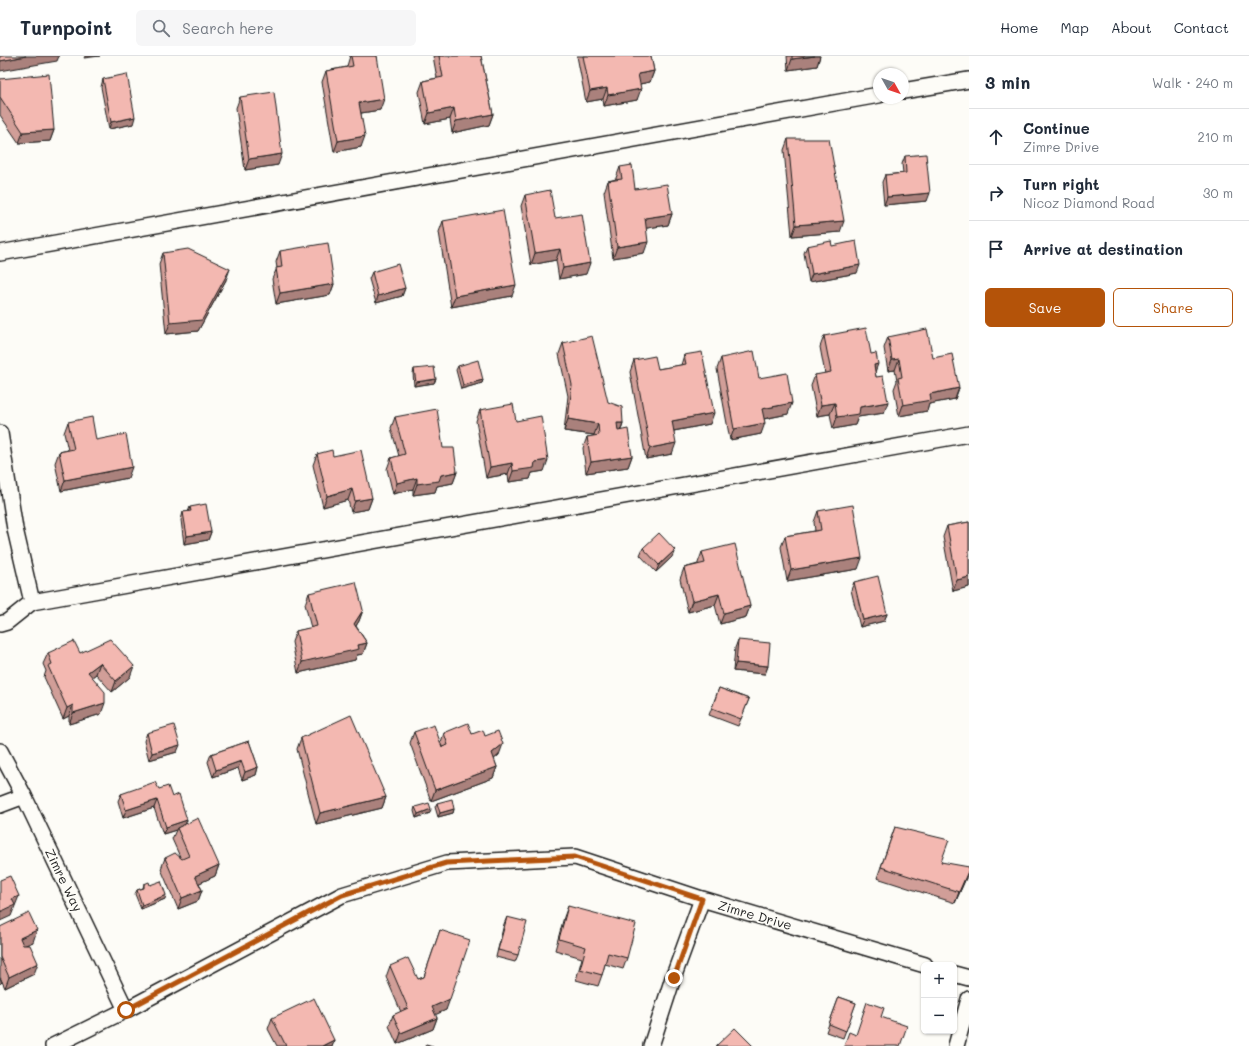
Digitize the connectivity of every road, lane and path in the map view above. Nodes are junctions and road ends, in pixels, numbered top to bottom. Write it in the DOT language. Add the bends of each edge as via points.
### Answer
graph roads {
  1 [pos="969,80"];
  2 [pos="909,90"];
  3 [pos="873,96"];
  4 [pos="0,253"];
  5 [pos="0,433"];
  6 [pos="969,434"];
  7 [pos="32,602"];
  8 [pos="0,624"];
  9 [pos="0,751"];
  10 [pos="24,796"];
  11 [pos="0,805"];
  12 [pos="702,899"];
  13 [pos="921,964"];
  14 [pos="957,975"];
  15 [pos="969,978"];
  16 [pos="969,998"];
  17 [pos="126,1010"];
  18 [pos="53,1046"];
  19 [pos="651,1046"];
  20 [pos="956,1046"];
  1 -- 2 [label="street"];
  3 -- 4 [label="street"];
  5 -- 7 [label="street" via="15,529"];
  6 -- 7 [label="street"];
  7 -- 8 [label="street" via="7,622"];
  9 -- 10 [label="street, Zimre Way"];
  10 -- 11 [label="street"];
  10 -- 17 [label="street, Zimre Way"];
  12 -- 13 [label="street, Zimre Drive"];
  12 -- 17 [label="street, Zimre Drive" via="575,857 446,863 342,895"];
  12 -- 19 [label="street"];
  14 -- 15 [label="street"];
  16 -- 20 [label="street"];
  17 -- 18 [label="street, Zimre Drive"];
}
